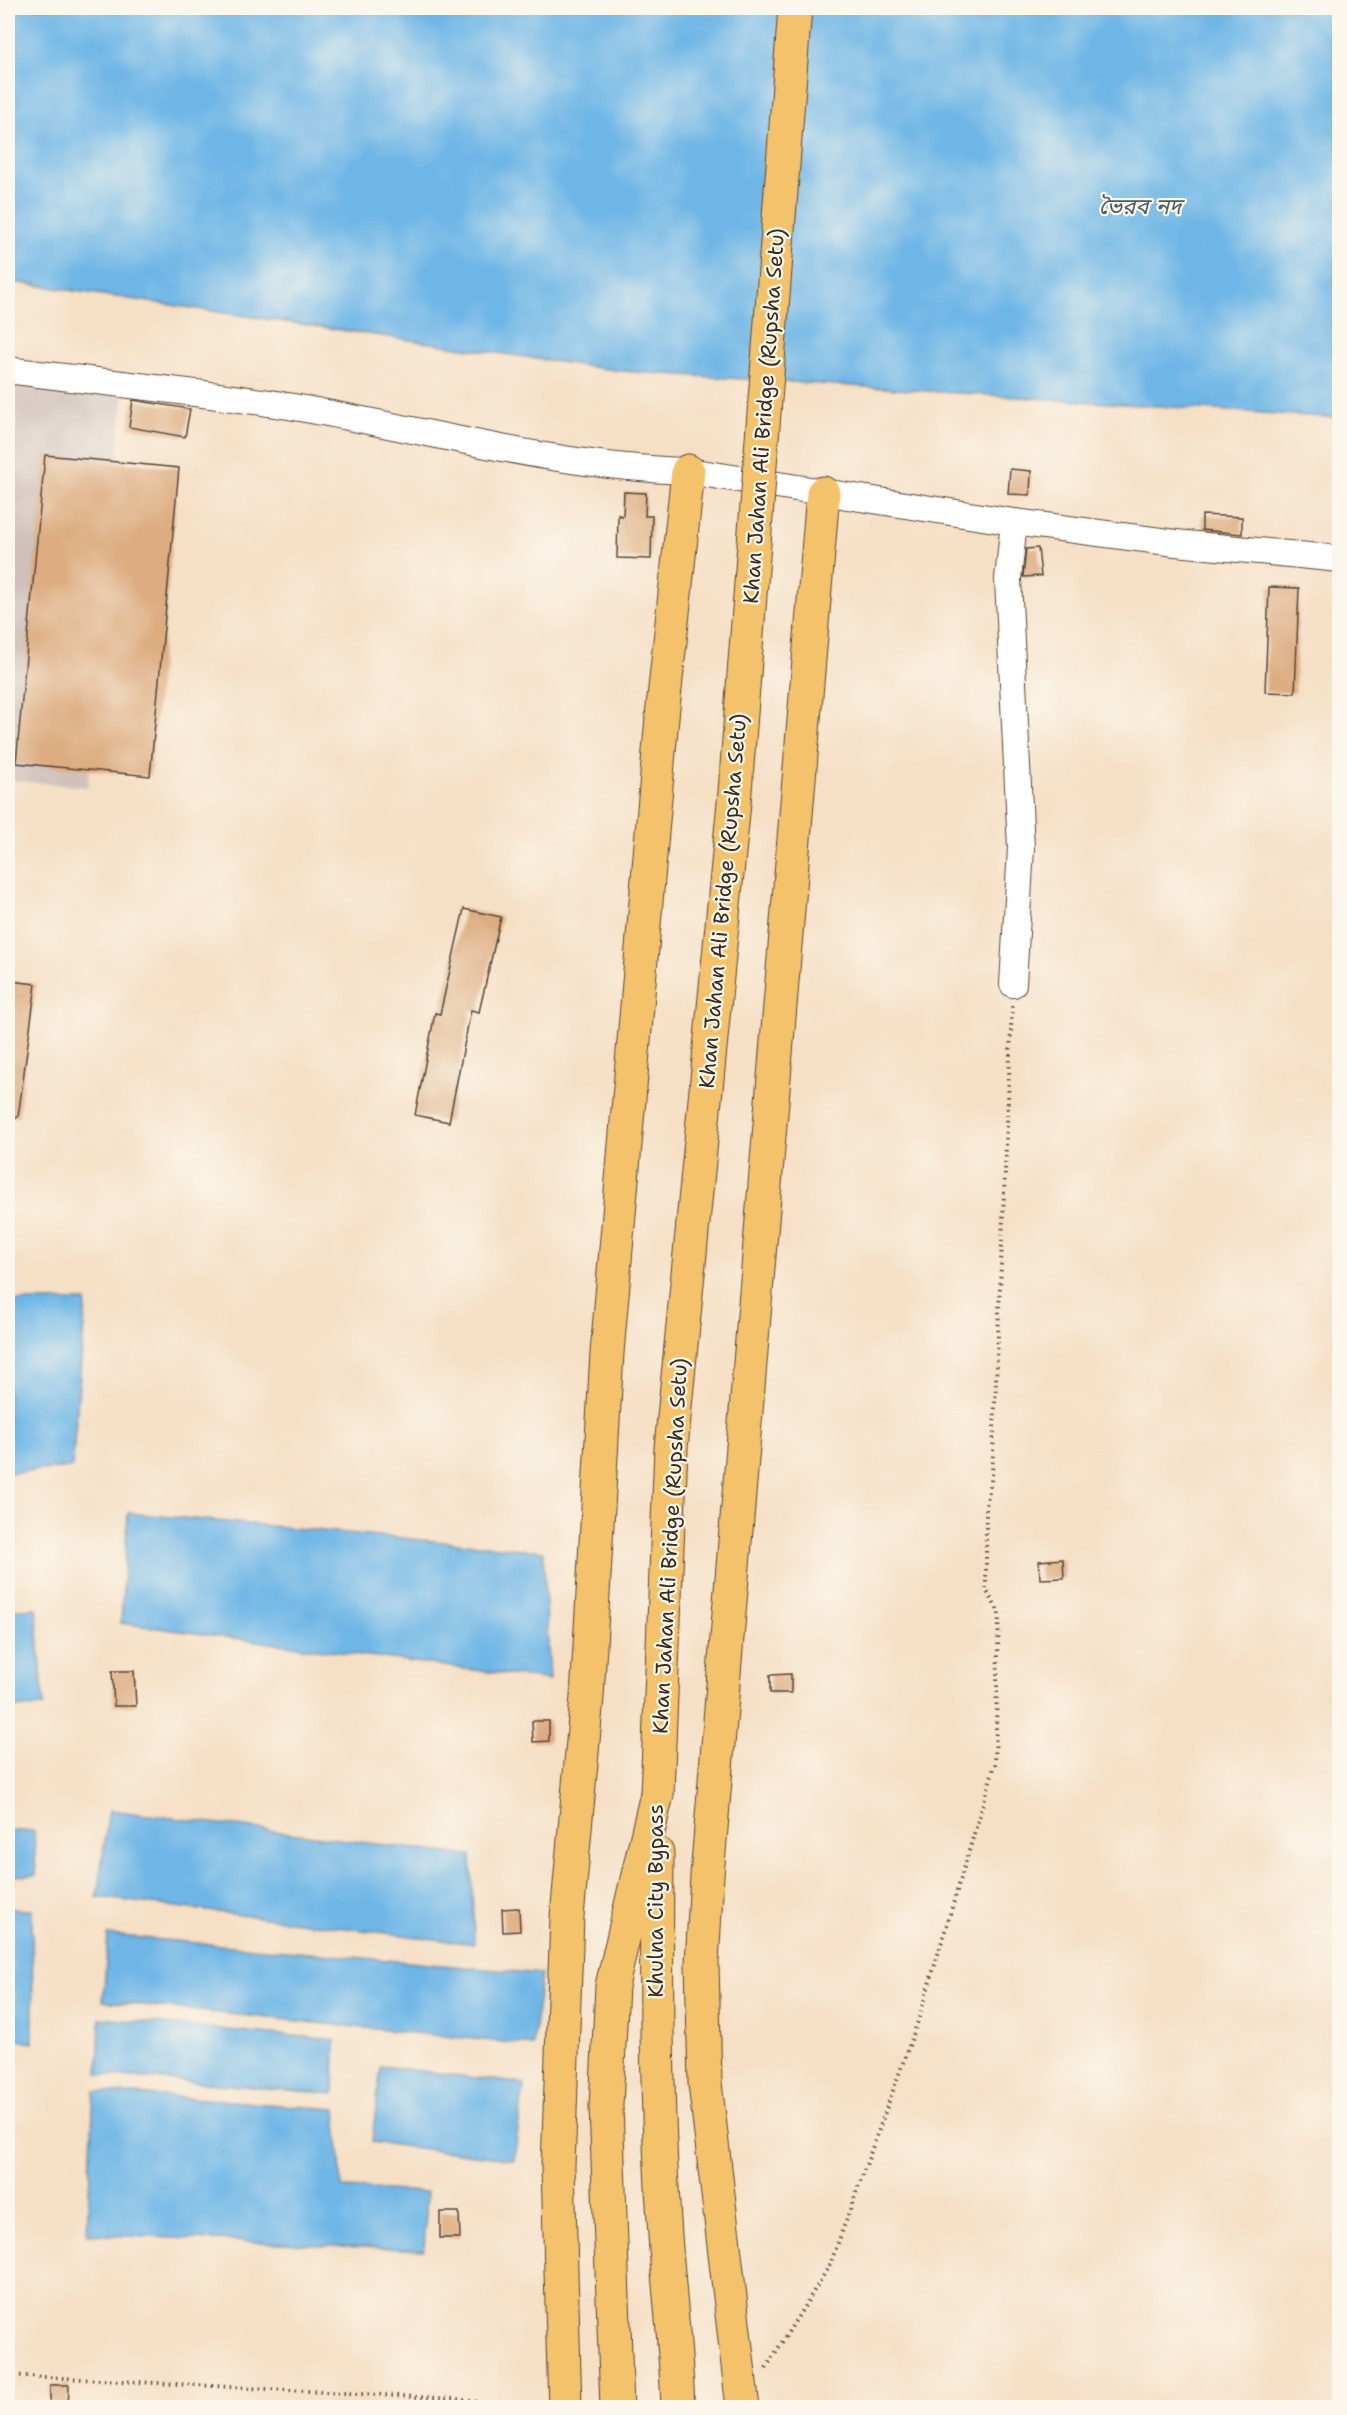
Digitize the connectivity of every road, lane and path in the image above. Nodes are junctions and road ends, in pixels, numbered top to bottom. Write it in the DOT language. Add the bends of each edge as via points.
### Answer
graph roads {
  1 [pos="795,8"];
  2 [pos="8,370"];
  3 [pos="688,471"];
  4 [pos="823,493"];
  5 [pos="1014,522"];
  6 [pos="1340,559"];
  7 [pos="1013,984"];
  8 [pos="657,1794"];
  9 [pos="676,2360"];
  10 [pos="8,2375"];
  11 [pos="743,2407"];
  12 [pos="531,2408"];
  13 [pos="565,2408"];
  14 [pos="618,2408"];
  15 [pos="673,2408"];
  16 [pos="678,2408"];
  17 [pos="684,2408"];
  18 [pos="691,2408"];
  1 -- 8 [label="highway, Khan Jahan Ali Bridge (Rupsha Setu), bridge" via="735,792 671,1448"];
  2 -- 3 [label="street" via="281,405 521,452 641,470"];
  3 -- 4 [label="street"];
  3 -- 13 [label="highway" via="662,717 609,1329 587,1697 567,1917 558,2167"];
  4 -- 5 [label="street"];
  4 -- 11 [label="highway" via="706,1876 705,2084"];
  5 -- 6 [label="street"];
  5 -- 7 [label="street" via="1008,579 1021,848"];
  7 -- 11 [label="path" via="992,1476 986,1506 986,1590 999,1612 995,1764 918,2021 830,2265"];
  8 -- 9 [label="highway, Khulna City Bypass" via="656,2029 665,2235"];
  8 -- 14 [label="highway, Khulna City Bypass" via="612,1986 606,2106"];
  9 -- 15 [label="highway, Khulna City Bypass"];
  9 -- 16 [label="highway, Khulna City Bypass"];
  9 -- 17 [label="highway, Khulna City Bypass"];
  9 -- 18 [label="highway, Khulna City Bypass"];
  10 -- 12 [label="path" via="454,2399"];
}
